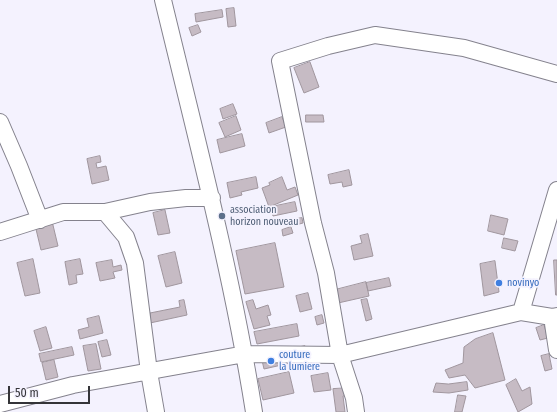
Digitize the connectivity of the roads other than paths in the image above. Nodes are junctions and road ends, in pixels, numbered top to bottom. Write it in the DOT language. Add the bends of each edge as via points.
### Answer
graph roads {
  1 [pos="163,0"];
  2 [pos="557,74"];
  3 [pos="0,122"];
  4 [pos="557,190"];
  5 [pos="212,198"];
  6 [pos="105,212"];
  7 [pos="40,220"];
  8 [pos="0,232"];
  9 [pos="521,312"];
  10 [pos="554,317"];
  11 [pos="557,350"];
  12 [pos="245,354"];
  13 [pos="340,355"];
  14 [pos="149,372"];
  15 [pos="0,404"];
  16 [pos="156,412"];
  17 [pos="254,412"];
  18 [pos="356,412"];
  1 -- 5 [label="street"];
  2 -- 13 [label="street" via="464,48 375,35 280,61 313,223 326,273"];
  3 -- 7 [label="street"];
  4 -- 9 [label="street"];
  5 -- 6 [label="street" via="150,202"];
  5 -- 12 [label="street"];
  6 -- 7 [label="street" via="63,212"];
  6 -- 14 [label="street" via="126,236 135,263"];
  7 -- 8 [label="street"];
  9 -- 10 [label="street"];
  9 -- 13 [label="street"];
  10 -- 11 [label="street"];
  12 -- 13 [label="street"];
  12 -- 14 [label="street"];
  12 -- 17 [label="street"];
  13 -- 18 [label="street"];
  14 -- 15 [label="street" via="73,385"];
  14 -- 16 [label="street"];
}
